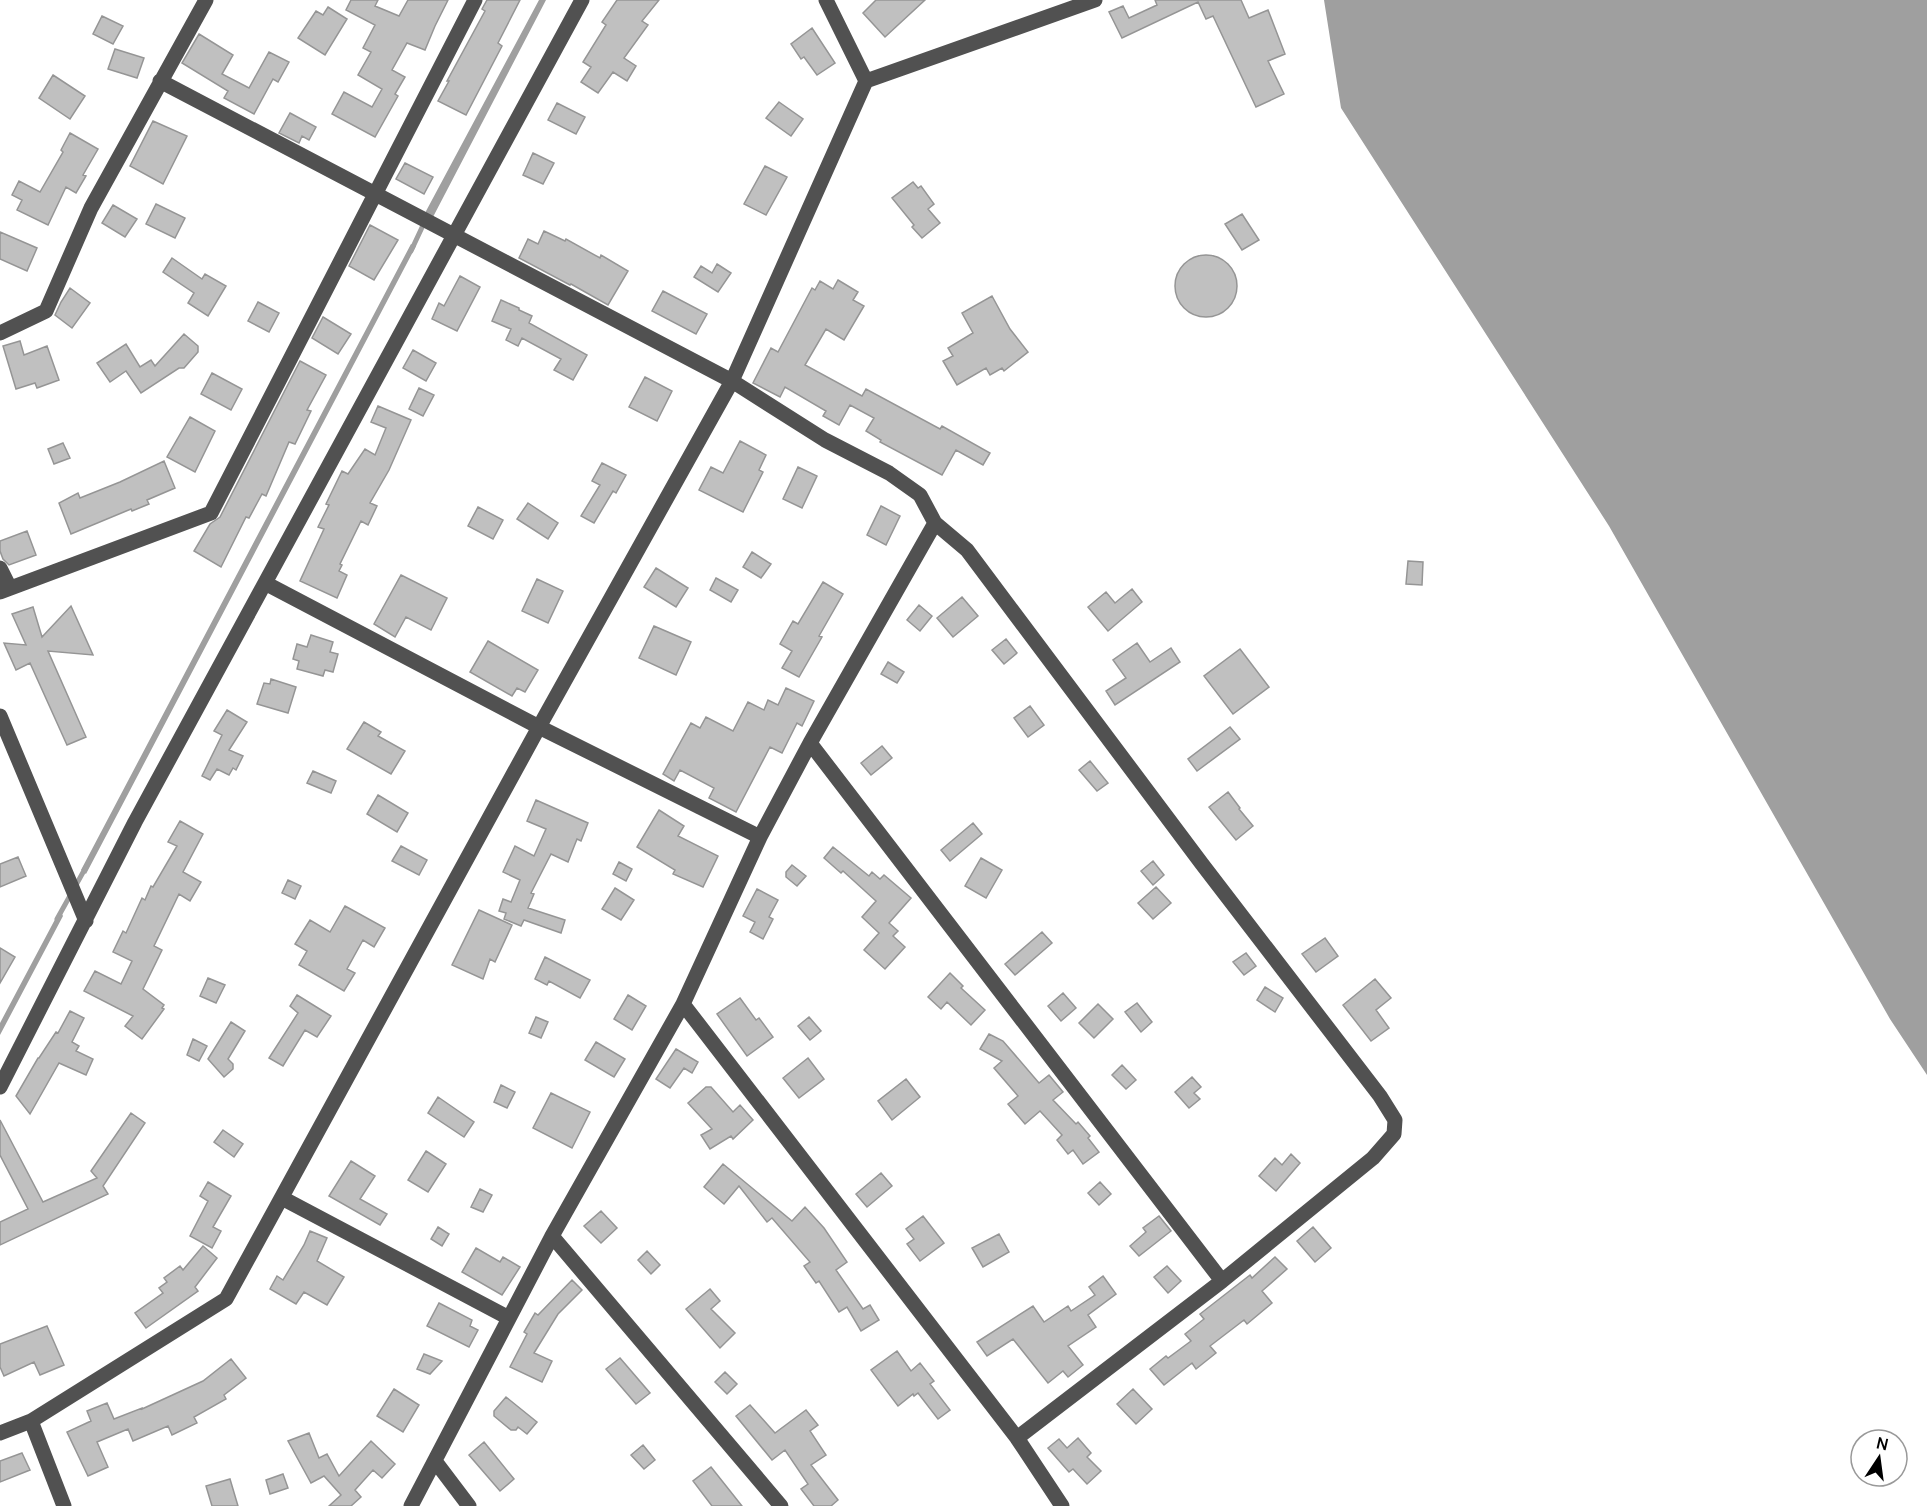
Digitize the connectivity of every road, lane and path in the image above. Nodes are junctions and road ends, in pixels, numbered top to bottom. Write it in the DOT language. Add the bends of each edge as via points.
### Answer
graph roads {
  1 [pos="206,0"];
  2 [pos="475,0"];
  3 [pos="582,0"];
  4 [pos="826,0"];
  5 [pos="1095,0"];
  6 [pos="160,81"];
  7 [pos="866,81"];
  8 [pos="375,193"];
  9 [pos="454,234"];
  10 [pos="0,333"];
  11 [pos="732,381"];
  12 [pos="935,523"];
  13 [pos="0,568"];
  14 [pos="265,583"];
  15 [pos="5,590"];
  16 [pos="0,716"];
  17 [pos="539,728"];
  18 [pos="810,743"];
  19 [pos="760,837"];
  20 [pos="86,921"];
  21 [pos="683,1004"];
  22 [pos="0,1087"];
  23 [pos="282,1198"];
  24 [pos="552,1236"];
  25 [pos="1222,1281"];
  26 [pos="509,1318"];
  27 [pos="31,1421"];
  28 [pos="0,1433"];
  29 [pos="1017,1438"];
  30 [pos="435,1461"];
  31 [pos="64,1506"];
  32 [pos="411,1506"];
  33 [pos="469,1506"];
  34 [pos="781,1506"];
  35 [pos="1062,1506"];
  1 -- 6 [label="street"];
  2 -- 8 [label="street"];
  3 -- 9 [label="street"];
  4 -- 7 [label="street"];
  5 -- 7 [label="street"];
  6 -- 8 [label="street"];
  6 -- 10 [label="street" via="92,208 46,311"];
  7 -- 11 [label="street"];
  8 -- 9 [label="street"];
  8 -- 15 [label="street" via="211,513"];
  9 -- 11 [label="street"];
  9 -- 14 [label="street"];
  11 -- 12 [label="street" via="825,440 889,473 920,495"];
  11 -- 17 [label="street"];
  12 -- 18 [label="street"];
  12 -- 25 [label="street" via="967,550 1395,1120 1394,1134 1373,1158"];
  13 -- 15 [label="street"];
  14 -- 17 [label="street"];
  14 -- 20 [label="street" via="135,822"];
  16 -- 20 [label="street"];
  17 -- 19 [label="street"];
  17 -- 23 [label="street"];
  18 -- 19 [label="street"];
  18 -- 25 [label="street"];
  19 -- 21 [label="street"];
  20 -- 22 [label="street"];
  21 -- 24 [label="street"];
  21 -- 29 [label="street"];
  23 -- 26 [label="street"];
  23 -- 27 [label="street" via="226,1299"];
  24 -- 26 [label="street"];
  24 -- 34 [label="street"];
  25 -- 29 [label="street"];
  26 -- 30 [label="street"];
  27 -- 28 [label="street"];
  27 -- 31 [label="street"];
  29 -- 35 [label="street"];
  30 -- 32 [label="street"];
  30 -- 33 [label="street"];
}
